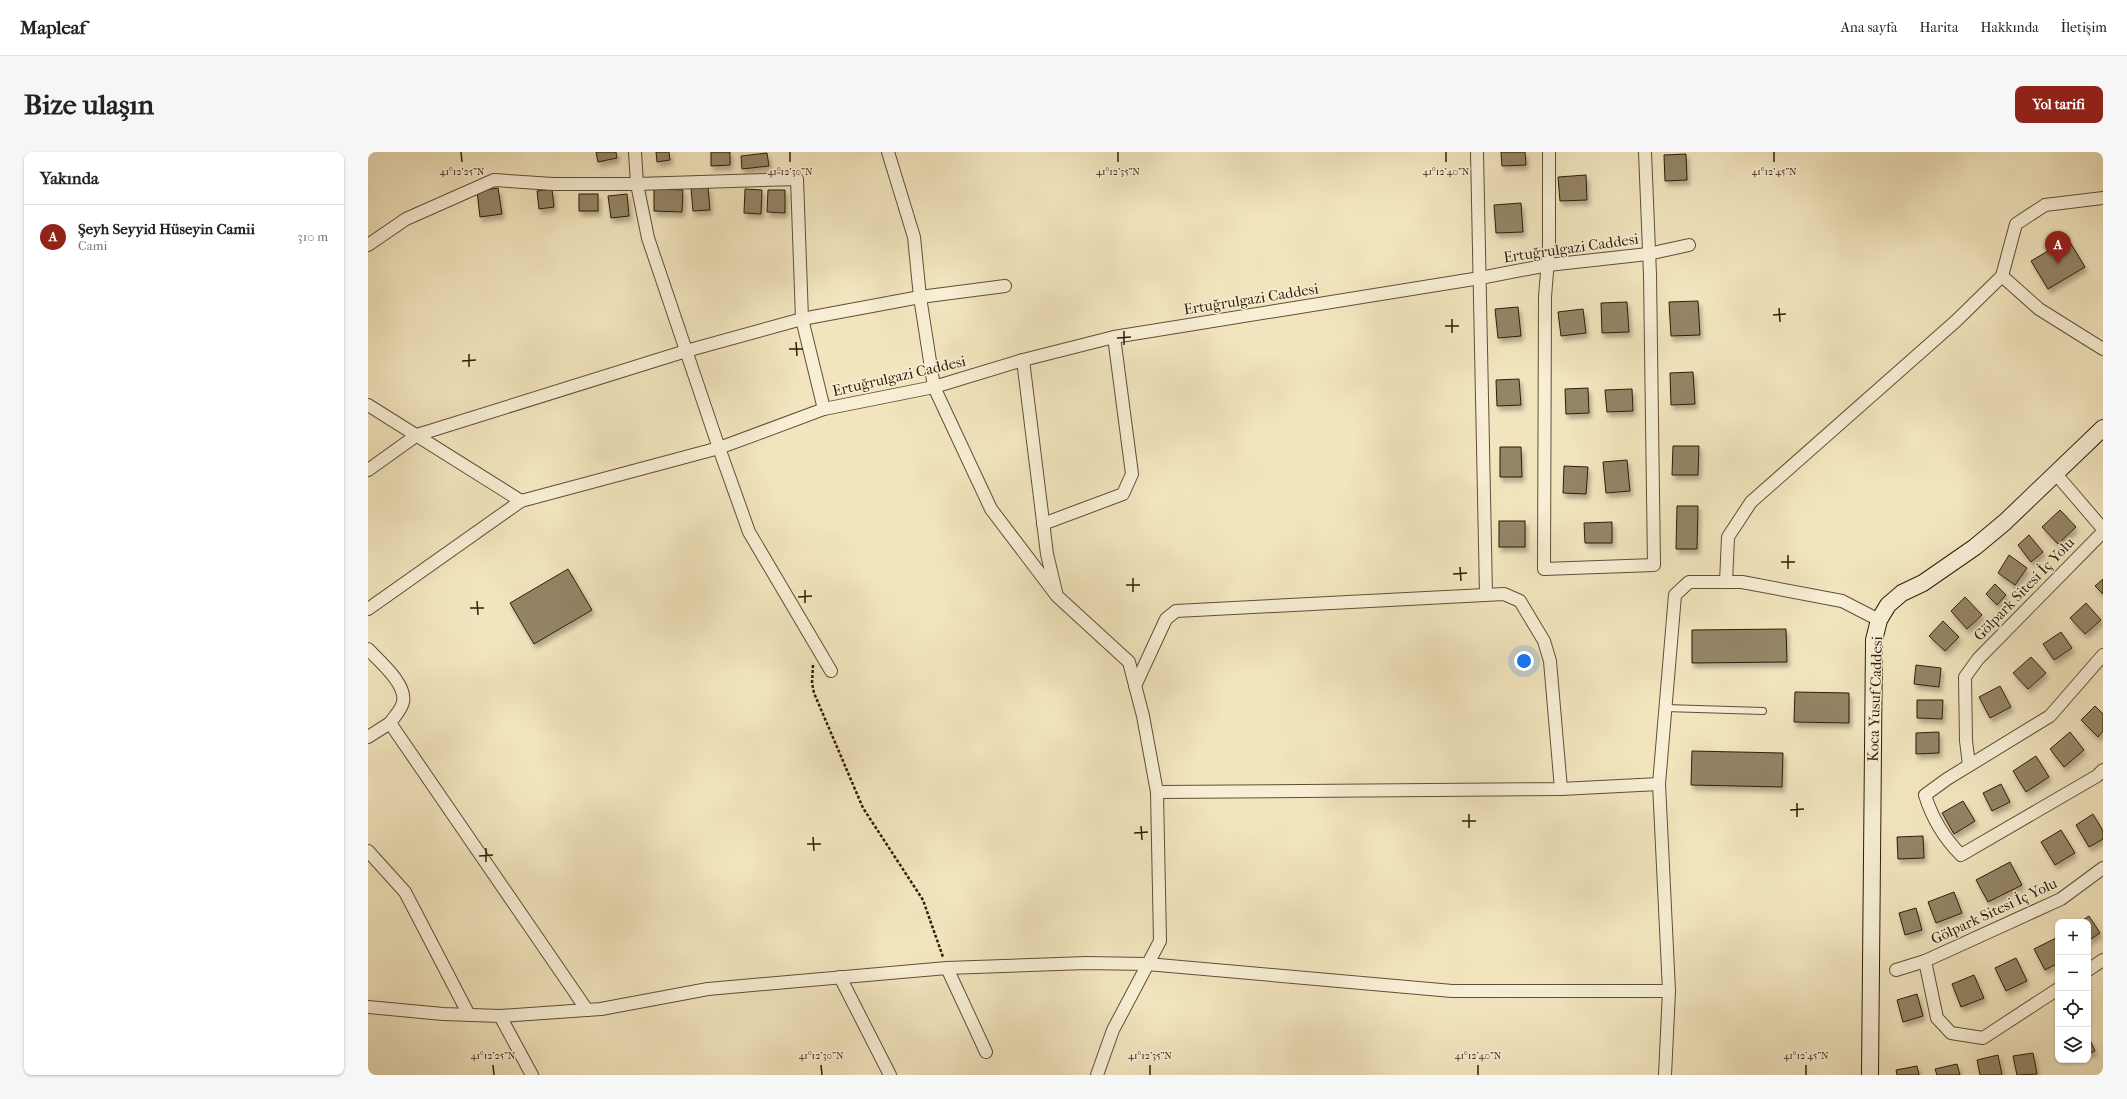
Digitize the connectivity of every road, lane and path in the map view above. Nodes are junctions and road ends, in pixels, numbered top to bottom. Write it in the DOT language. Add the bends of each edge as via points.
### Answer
graph roads {
  1 [pos="635,152"];
  2 [pos="888,152"];
  3 [pos="1477,152"];
  4 [pos="1549,152"];
  5 [pos="1645,152"];
  6 [pos="637,184"];
  7 [pos="2103,198"];
  8 [pos="368,245"];
  9 [pos="1689,245"];
  10 [pos="1648,254"];
  11 [pos="1548,265"];
  12 [pos="2002,276"];
  13 [pos="1480,278"];
  14 [pos="1005,286"];
  15 [pos="920,297"];
  16 [pos="802,319"];
  17 [pos="1114,337"];
  18 [pos="2103,350"];
  19 [pos="686,351"];
  20 [pos="1023,360"];
  21 [pos="934,387"];
  22 [pos="368,405"];
  23 [pos="824,409"];
  24 [pos="2103,428"];
  25 [pos="417,435"];
  26 [pos="718,448"];
  27 [pos="368,470"];
  28 [pos="2056,474"];
  29 [pos="521,501"];
  30 [pos="1043,524"];
  31 [pos="2103,529"];
  32 [pos="2103,532"];
  33 [pos="1726,582"];
  34 [pos="1486,594"];
  35 [pos="1057,596"];
  36 [pos="368,609"];
  37 [pos="1880,620"];
  38 [pos="368,649"];
  39 [pos="819,650"];
  40 [pos="2103,655"];
  41 [pos="831,671"];
  42 [pos="1135,686"];
  43 [pos="1665,708"];
  44 [pos="1763,711"];
  45 [pos="390,723"];
  46 [pos="368,737"];
  47 [pos="1969,765"];
  48 [pos="2103,770"];
  49 [pos="1659,784"];
  50 [pos="1560,789"];
  51 [pos="1157,792"];
  52 [pos="368,851"];
  53 [pos="2103,868"];
  54 [pos="2103,960"];
  55 [pos="1925,961"];
  56 [pos="1147,964"];
  57 [pos="947,968"];
  58 [pos="2091,968"];
  59 [pos="1896,970"];
  60 [pos="840,977"];
  61 [pos="1669,991"];
  62 [pos="2055,991"];
  63 [pos="369,1005"];
  64 [pos="587,1010"];
  65 [pos="469,1015"];
  66 [pos="500,1016"];
  67 [pos="986,1052"];
  68 [pos="532,1075"];
  69 [pos="890,1075"];
  70 [pos="1097,1075"];
  71 [pos="1664,1075"];
  72 [pos="1870,1075"];
  1 -- 6 [label="street"];
  2 -- 15 [label="street" via="914,237"];
  3 -- 13 [label="street"];
  4 -- 11 [label="street"];
  5 -- 10 [label="street"];
  6 -- 8 [label="street" via="553,184 494,180 406,219"];
  6 -- 16 [label="street" via="797,179"];
  6 -- 19 [label="street" via="648,238"];
  7 -- 12 [label="street" via="2045,205 2016,224"];
  9 -- 10 [label="street, Ertuğrulgazi Caddesi"];
  10 -- 11 [label="street, Ertuğrulgazi Caddesi"];
  10 -- 11 [label="street" via="1654,565 1544,569"];
  11 -- 13 [label="street, Ertuğrulgazi Caddesi"];
  12 -- 18 [label="street" via="2039,309"];
  12 -- 33 [label="street" via="1956,321 1751,502 1728,537"];
  13 -- 17 [label="street, Ertuğrulgazi Caddesi"];
  13 -- 34 [label="street"];
  14 -- 15 [label="street"];
  15 -- 16 [label="street"];
  15 -- 21 [label="street"];
  16 -- 19 [label="street"];
  16 -- 23 [label="street"];
  17 -- 20 [label="street, Ertuğrulgazi Caddesi"];
  17 -- 30 [label="street" via="1132,474 1123,494"];
  19 -- 25 [label="street"];
  19 -- 26 [label="street"];
  20 -- 21 [label="street, Ertuğrulgazi Caddesi"];
  20 -- 30 [label="street"];
  21 -- 23 [label="street, Ertuğrulgazi Caddesi"];
  21 -- 35 [label="street" via="991,509"];
  22 -- 25 [label="street"];
  23 -- 26 [label="street, Ertuğrulgazi Caddesi"];
  24 -- 28 [label="street, Koca Yusuf Caddesi"];
  25 -- 27 [label="street"];
  25 -- 29 [label="street"];
  26 -- 29 [label="street, Ertuğrulgazi Caddesi"];
  26 -- 39 [label="street" via="749,532"];
  28 -- 31 [label="street"];
  28 -- 37 [label="street, Koca Yusuf Caddesi" via="1975,547 1923,584 1902,593 1888,605"];
  29 -- 36 [label="street"];
  30 -- 35 [label="street"];
  32 -- 47 [label="street, Gölpark Sitesi İç Yolu" via="1978,659 1965,677"];
  33 -- 37 [label="street" via="1742,582 1842,601"];
  33 -- 43 [label="street" via="1689,582 1675,595"];
  34 -- 42 [label="street" via="1176,611 1166,619"];
  34 -- 50 [label="street" via="1504,594 1520,601 1544,641 1550,661"];
  35 -- 42 [label="street" via="1129,662"];
  37 -- 72 [label="street, Koca Yusuf Caddesi" via="1874,640"];
  38 -- 45 [label="street" via="402,690 403,702"];
  39 -- 41 [label="street"];
  39 -- 57 [label="path" via="812,673 818,703 863,808 923,900"];
  40 -- 47 [label="street" via="2050,716"];
  42 -- 51 [label="street"];
  43 -- 44 [label="lane"];
  43 -- 49 [label="street"];
  45 -- 46 [label="street"];
  45 -- 64 [label="street"];
  47 -- 48 [label="street" via="1925,795 1930,811 1950,844 1961,855 2097,776"];
  49 -- 50 [label="street"];
  49 -- 61 [label="street"];
  50 -- 51 [label="street"];
  51 -- 56 [label="street" via="1160,941"];
  52 -- 65 [label="street" via="404,892"];
  53 -- 55 [label="street, Gölpark Sitesi İç Yolu" via="2061,899"];
  54 -- 58 [label="street"];
  55 -- 59 [label="street"];
  55 -- 62 [label="street, Gölpark Sitesi İç Yolu" via="1937,1018 1951,1033 1983,1038"];
  56 -- 57 [label="street" via="1086,963"];
  56 -- 61 [label="street" via="1452,991"];
  56 -- 70 [label="street" via="1113,1030"];
  57 -- 60 [label="street"];
  57 -- 67 [label="street"];
  60 -- 64 [label="street" via="708,989"];
  60 -- 69 [label="street"];
  61 -- 71 [label="street"];
  63 -- 65 [label="street"];
  64 -- 66 [label="street"];
  65 -- 66 [label="street"];
  66 -- 68 [label="street"];
}
